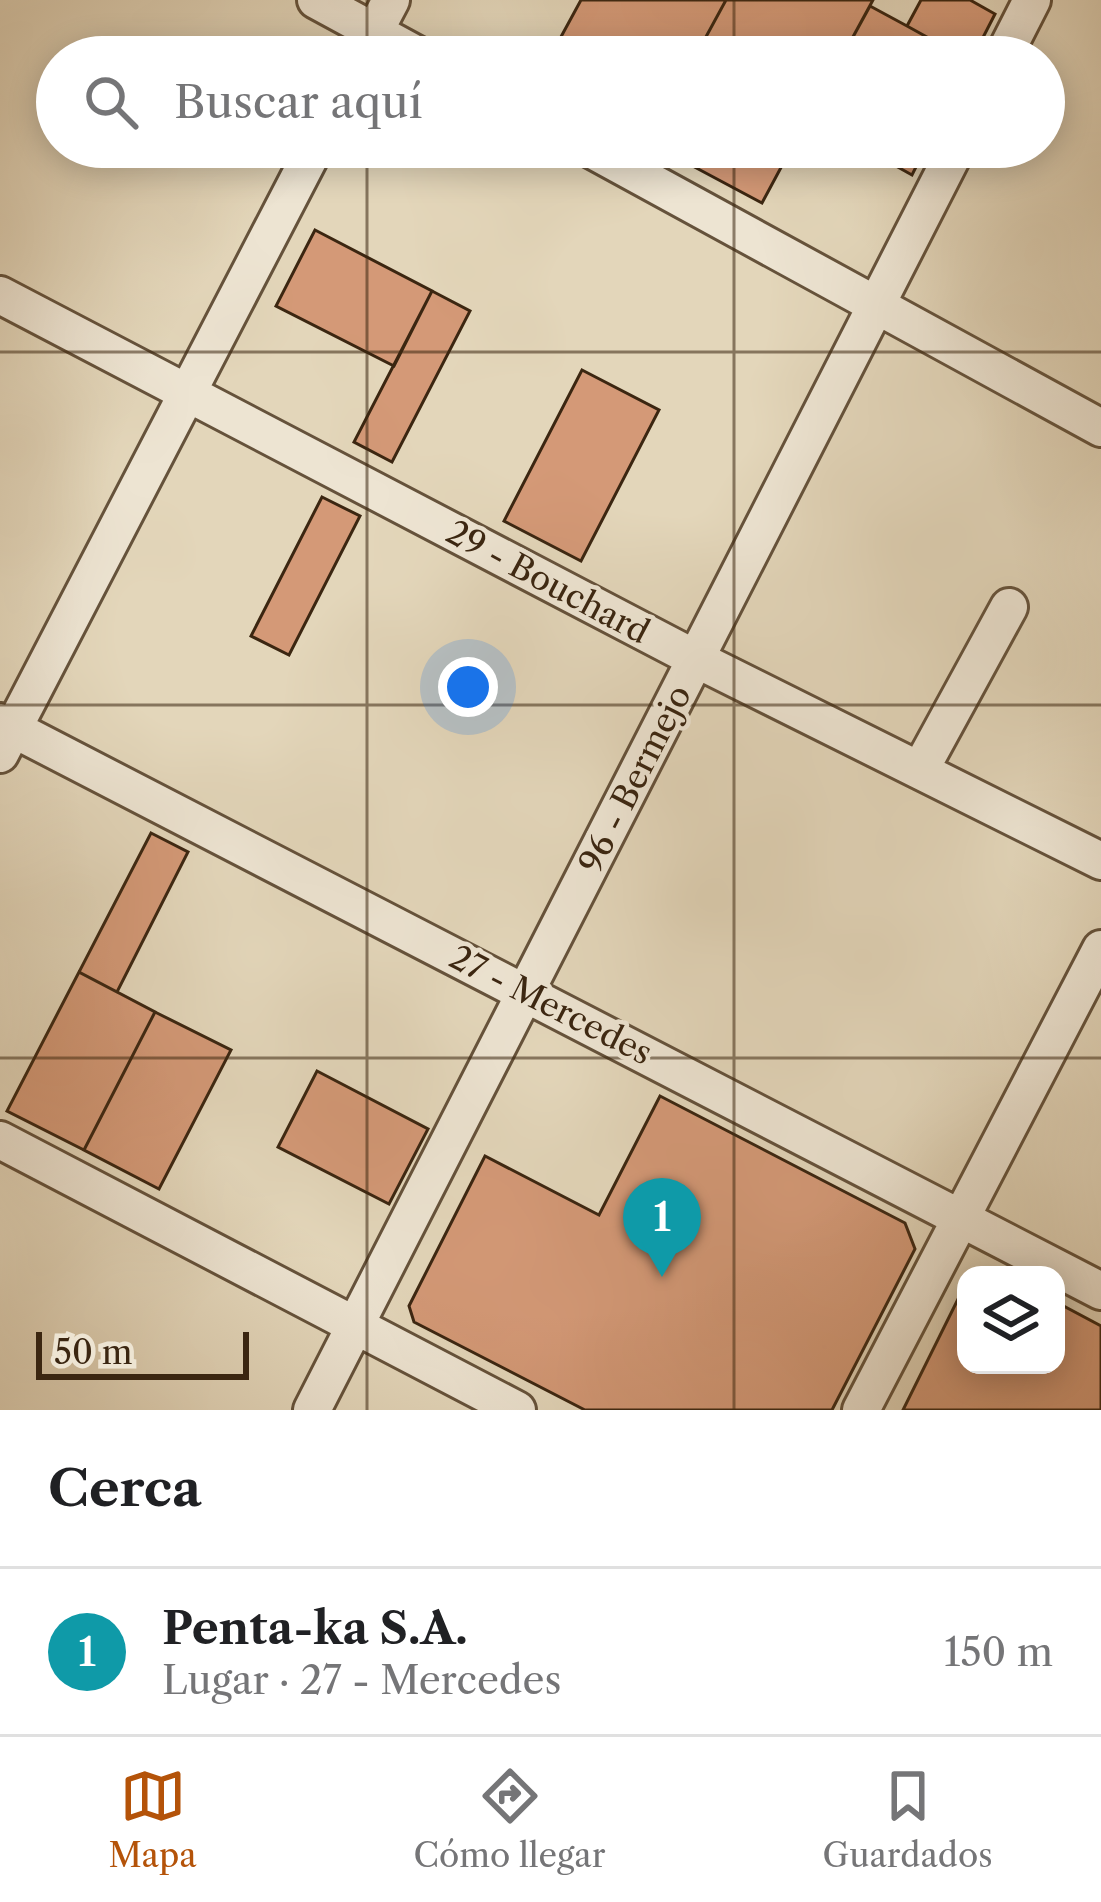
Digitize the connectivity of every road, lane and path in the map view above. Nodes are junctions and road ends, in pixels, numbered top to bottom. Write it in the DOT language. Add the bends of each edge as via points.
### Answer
graph roads {
  1 [pos="316,0"];
  2 [pos="1032,0"];
  3 [pos="376,30"];
  4 [pos="1014,36"];
  5 [pos="304,168"];
  6 [pos="626,168"];
  7 [pos="947,168"];
  8 [pos="0,295"];
  9 [pos="878,304"];
  10 [pos="187,392"];
  11 [pos="1101,428"];
  12 [pos="1009,607"];
  13 [pos="696,659"];
  14 [pos="4,735"];
  15 [pos="920,770"];
  16 [pos="1101,861"];
  17 [pos="1101,949"];
  18 [pos="526,992"];
  19 [pos="0,1140"];
  20 [pos="962,1216"];
  21 [pos="1101,1291"];
  22 [pos="355,1325"];
  23 [pos="312,1410"];
  24 [pos="517,1410"];
  25 [pos="861,1410"];
  1 -- 3 [label="street"];
  2 -- 4 [label="street"];
  5 -- 10 [label="street"];
  6 -- 9 [label="street"];
  7 -- 9 [label="street, 96 - Bermejo"];
  8 -- 10 [label="street, 29 - Bouchard"];
  9 -- 11 [label="street"];
  9 -- 13 [label="street, 96 - Bermejo"];
  10 -- 13 [label="street, 29 - Bouchard"];
  10 -- 14 [label="street"];
  12 -- 15 [label="street"];
  13 -- 15 [label="street, 29 - Bouchard"];
  13 -- 18 [label="street, 96 - Bermejo"];
  14 -- 18 [label="street, 27 - Mercedes"];
  15 -- 16 [label="street, 29 - Bouchard"];
  17 -- 20 [label="street"];
  18 -- 20 [label="street, 27 - Mercedes"];
  18 -- 22 [label="street, 96 - Bermejo"];
  19 -- 22 [label="street"];
  20 -- 21 [label="street, 27 - Mercedes"];
  20 -- 25 [label="street"];
  22 -- 23 [label="street, 96 - Bermejo"];
  22 -- 24 [label="street"];
}
